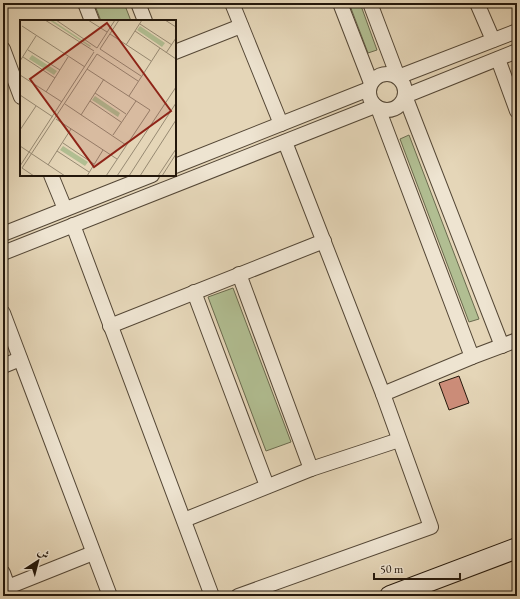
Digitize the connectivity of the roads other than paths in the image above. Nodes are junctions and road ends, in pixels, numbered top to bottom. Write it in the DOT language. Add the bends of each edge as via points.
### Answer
graph roads {
  1 [pos="86,3"];
  2 [pos="138,3"];
  3 [pos="232,3"];
  4 [pos="340,3"];
  5 [pos="370,3"];
  6 [pos="477,3"];
  7 [pos="92,20"];
  8 [pos="145,20"];
  9 [pos="241,26"];
  10 [pos="517,31"];
  11 [pos="493,40"];
  12 [pos="3,49"];
  13 [pos="517,51"];
  14 [pos="176,52"];
  15 [pos="498,59"];
  16 [pos="398,77"];
  17 [pos="370,86"];
  18 [pos="20,94"];
  19 [pos="405,96"];
  20 [pos="376,107"];
  21 [pos="517,111"];
  22 [pos="281,124"];
  23 [pos="285,142"];
  24 [pos="176,166"];
  25 [pos="52,176"];
  26 [pos="149,176"];
  27 [pos="65,209"];
  28 [pos="73,225"];
  29 [pos="3,234"];
  30 [pos="324,241"];
  31 [pos="3,253"];
  32 [pos="239,274"];
  33 [pos="194,292"];
  34 [pos="3,313"];
  35 [pos="110,326"];
  36 [pos="517,340"];
  37 [pos="502,346"];
  38 [pos="472,356"];
  39 [pos="20,359"];
  40 [pos="3,366"];
  41 [pos="383,394"];
  42 [pos="399,440"];
  43 [pos="311,469"];
  44 [pos="267,486"];
  45 [pos="184,520"];
  46 [pos="517,548"];
  47 [pos="93,553"];
  48 [pos="3,573"];
  49 [pos="6,588"];
  50 [pos="110,596"];
  51 [pos="212,596"];
  52 [pos="238,596"];
  53 [pos="390,596"];
  1 -- 7 [label="street"];
  2 -- 8 [label="street"];
  3 -- 9 [label="street"];
  4 -- 17 [label="street"];
  5 -- 16 [label="street"];
  6 -- 11 [label="street"];
  9 -- 14 [label="street"];
  9 -- 22 [label="street"];
  10 -- 11 [label="street"];
  11 -- 16 [label="street"];
  12 -- 18 [label="street"];
  13 -- 15 [label="street"];
  15 -- 19 [label="street"];
  15 -- 21 [label="street"];
  16 -- 17 [label="street" via="384,74 374,79"];
  16 -- 19 [label="street" via="403,84"];
  17 -- 20 [label="street" via="369,95"];
  17 -- 22 [label="street"];
  19 -- 20 [label="street" via="395,109 383,110"];
  19 -- 37 [label="street"];
  20 -- 23 [label="street"];
  20 -- 38 [label="street"];
  22 -- 24 [label="street"];
  23 -- 28 [label="street"];
  23 -- 30 [label="street"];
  25 -- 27 [label="street"];
  26 -- 27 [label="street"];
  27 -- 29 [label="street"];
  28 -- 31 [label="street"];
  28 -- 35 [label="street"];
  30 -- 32 [label="street"];
  30 -- 41 [label="street"];
  32 -- 33 [label="street"];
  32 -- 43 [label="street"];
  33 -- 35 [label="street"];
  33 -- 44 [label="street"];
  34 -- 39 [label="street"];
  35 -- 45 [label="street"];
  36 -- 37 [label="street"];
  37 -- 38 [label="street"];
  38 -- 41 [label="street"];
  39 -- 40 [label="street"];
  39 -- 47 [label="street"];
  41 -- 42 [label="street"];
  42 -- 43 [label="street"];
  42 -- 52 [label="street" via="431,527"];
  43 -- 44 [label="street"];
  44 -- 45 [label="street"];
  45 -- 51 [label="street"];
  46 -- 53 [label="main road"];
  47 -- 49 [label="street"];
  47 -- 50 [label="street"];
  48 -- 49 [label="street"];
}
